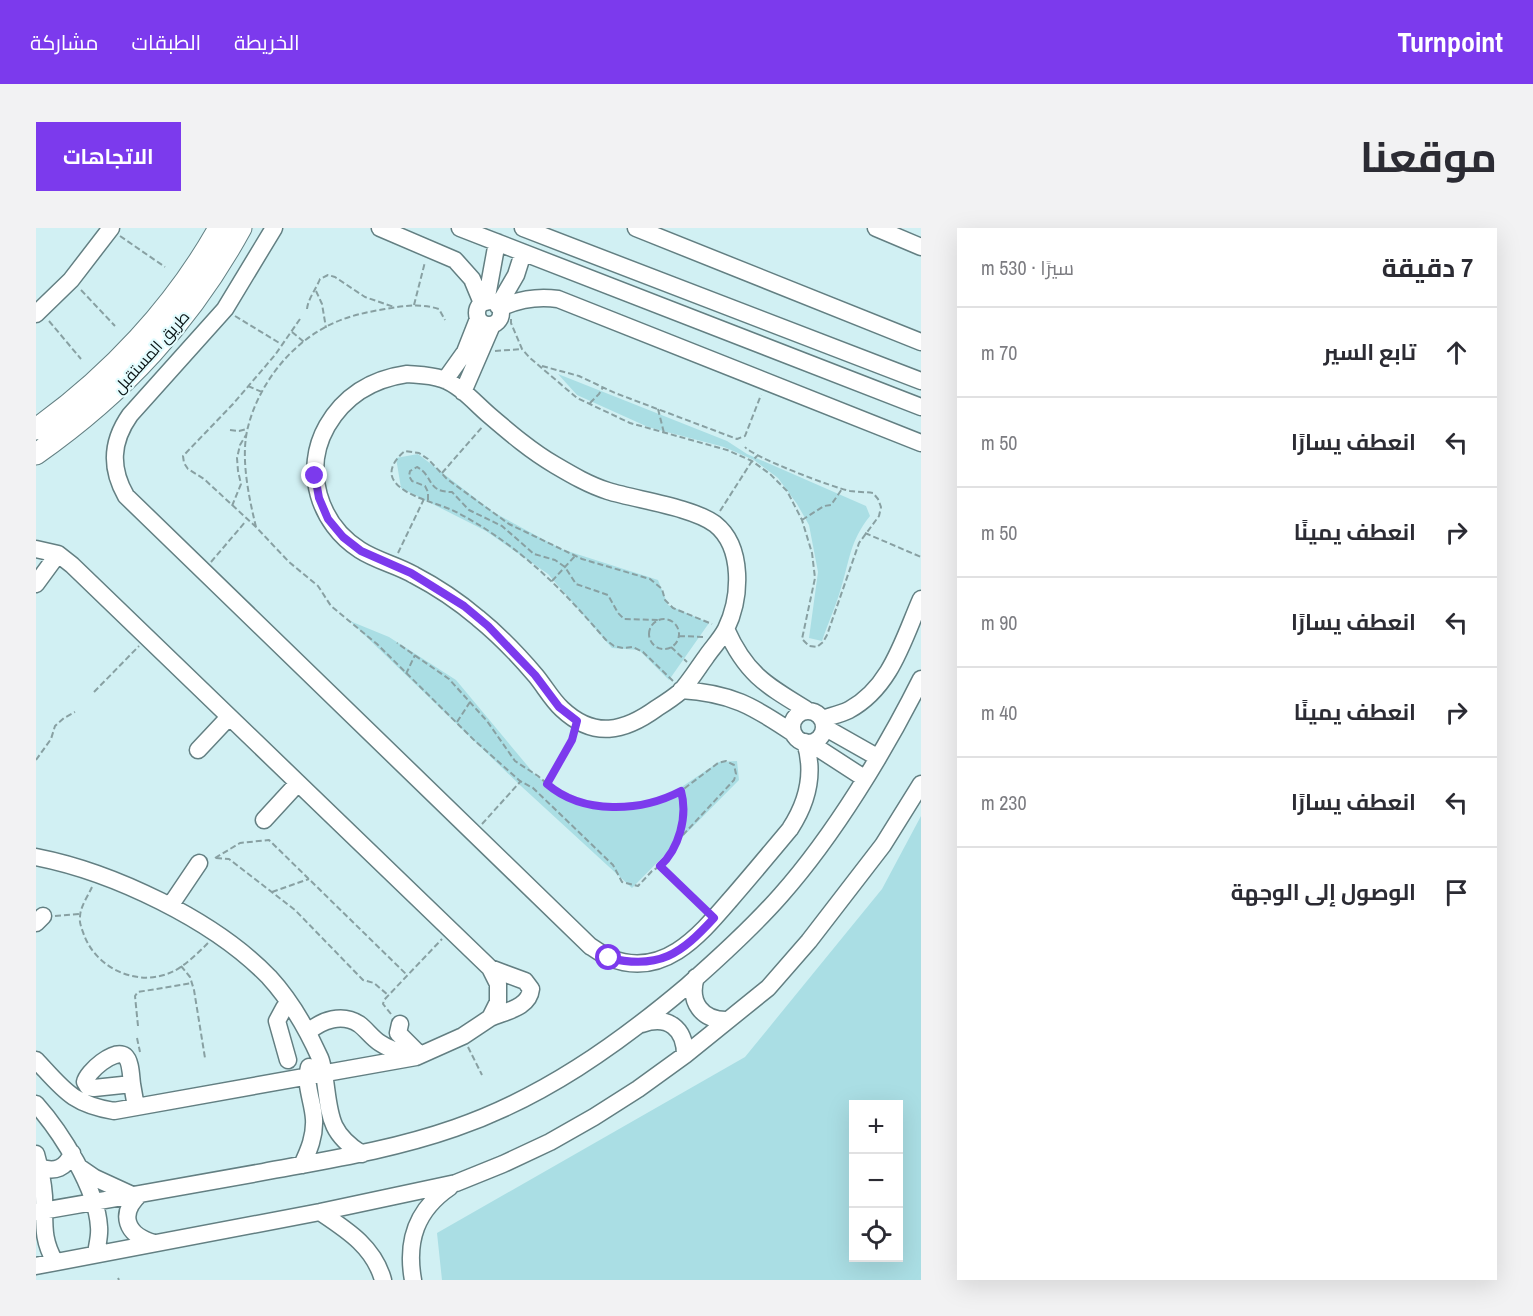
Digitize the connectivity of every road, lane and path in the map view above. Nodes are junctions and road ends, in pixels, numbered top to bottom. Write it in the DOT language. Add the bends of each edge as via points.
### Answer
graph roads {
  1 [pos="219,228"];
  2 [pos="241,228"];
  3 [pos="274,228"];
  4 [pos="380,228"];
  5 [pos="460,228"];
  6 [pos="523,228"];
  7 [pos="636,228"];
  8 [pos="876,228"];
  9 [pos="111,229"];
  10 [pos="496,242"];
  11 [pos="917,243"];
  12 [pos="428,247"];
  13 [pos="523,253"];
  14 [pos="165,267"];
  15 [pos="71,280"];
  16 [pos="316,291"];
  17 [pos="414,305"];
  18 [pos="396,308"];
  19 [pos="225,309"];
  20 [pos="307,309"];
  21 [pos="493,309"];
  22 [pos="38,312"];
  23 [pos="300,319"];
  24 [pos="444,320"];
  25 [pos="115,326"];
  26 [pos="326,328"];
  27 [pos="291,332"];
  28 [pos="304,342"];
  29 [pos="921,342"];
  30 [pos="282,345"];
  31 [pos="522,349"];
  32 [pos="479,353"];
  33 [pos="81,359"];
  34 [pos="541,366"];
  35 [pos="445,380"];
  36 [pos="921,381"];
  37 [pos="767,382"];
  38 [pos="248,386"];
  39 [pos="603,387"];
  40 [pos="261,392"];
  41 [pos="463,392"];
  42 [pos="589,404"];
  43 [pos="921,407"];
  44 [pos="658,409"];
  45 [pos="491,417"];
  46 [pos="36,429"];
  47 [pos="247,429"];
  48 [pos="230,430"];
  49 [pos="246,434"];
  50 [pos="664,434"];
  51 [pos="921,443"];
  52 [pos="746,447"];
  53 [pos="36,454"];
  54 [pos="757,456"];
  55 [pos="752,461"];
  56 [pos="442,473"];
  57 [pos="842,489"];
  58 [pos="424,498"];
  59 [pos="428,500"];
  60 [pos="232,506"];
  61 [pos="481,516"];
  62 [pos="247,520"];
  63 [pos="802,520"];
  64 [pos="716,525"];
  65 [pos="480,526"];
  66 [pos="256,527"];
  67 [pos="865,533"];
  68 [pos="36,549"];
  69 [pos="58,554"];
  70 [pos="575,556"];
  71 [pos="921,557"];
  72 [pos="392,564"];
  73 [pos="564,567"];
  74 [pos="203,571"];
  75 [pos="552,581"];
  76 [pos="36,584"];
  77 [pos="921,599"];
  78 [pos="660,620"];
  79 [pos="723,634"];
  80 [pos="679,636"];
  81 [pos="147,637"];
  82 [pos="397,643"];
  83 [pos="671,647"];
  84 [pos="416,654"];
  85 [pos="696,671"];
  86 [pos="406,674"];
  87 [pos="921,679"];
  88 [pos="681,690"];
  89 [pos="94,692"];
  90 [pos="470,702"];
  91 [pos="807,711"];
  92 [pos="75,712"];
  93 [pos="229,717"];
  94 [pos="577,721"];
  95 [pos="457,722"];
  96 [pos="823,723"];
  97 [pos="803,739"];
  98 [pos="198,750"];
  99 [pos="877,757"];
  100 [pos="36,760"];
  101 [pos="864,778"];
  102 [pos="520,781"];
  103 [pos="298,783"];
  104 [pos="547,784"];
  105 [pos="921,784"];
  106 [pos="681,791"];
  107 [pos="264,820"];
  108 [pos="474,833"];
  109 [pos="677,843"];
  110 [pos="36,857"];
  111 [pos="207,860"];
  112 [pos="660,866"];
  113 [pos="98,874"];
  114 [pos="309,879"];
  115 [pos="272,892"];
  116 [pos="170,906"];
  117 [pos="79,914"];
  118 [pos="714,918"];
  119 [pos="40,920"];
  120 [pos="450,930"];
  121 [pos="216,935"];
  122 [pos="181,966"];
  123 [pos="490,968"];
  124 [pos="408,975"];
  125 [pos="696,977"];
  126 [pos="192,983"];
  127 [pos="388,995"];
  128 [pos="290,1004"];
  129 [pos="490,1018"];
  130 [pos="728,1020"];
  131 [pos="400,1024"];
  132 [pos="641,1024"];
  133 [pos="138,1026"];
  134 [pos="308,1032"];
  135 [pos="463,1036"];
  136 [pos="318,1053"];
  137 [pos="685,1055"];
  138 [pos="418,1056"];
  139 [pos="205,1058"];
  140 [pos="288,1059"];
  141 [pos="36,1060"];
  142 [pos="323,1073"];
  143 [pos="482,1075"];
  144 [pos="306,1076"];
  145 [pos="132,1084"];
  146 [pos="36,1104"];
  147 [pos="136,1107"];
  148 [pos="362,1154"];
  149 [pos="38,1160"];
  150 [pos="75,1160"];
  151 [pos="302,1165"];
  152 [pos="456,1183"];
  153 [pos="136,1195"];
  154 [pos="93,1202"];
  155 [pos="40,1211"];
  156 [pos="320,1212"];
  157 [pos="154,1243"];
  158 [pos="96,1254"];
  159 [pos="55,1262"];
  160 [pos="36,1266"];
  161 [pos="383,1280"];
  162 [pos="413,1280"];
  1 -- 46 [label="main road, طريق المستقبل" via="140,338 102,376"];
  2 -- 53 [label="main road, طريق المستقبل" via="190,309 155,352 107,399"];
  3 -- 19 [label="street"];
  4 -- 12 [label="street"];
  5 -- 10 [label="street"];
  6 -- 36 [label="street"];
  7 -- 29 [label="street"];
  8 -- 11 [label="street"];
  9 -- 14 [label="path"];
  9 -- 15 [label="street"];
  10 -- 13 [label="street"];
  10 -- 21 [label="street"];
  12 -- 17 [label="path"];
  12 -- 21 [label="street" via="462,265"];
  13 -- 21 [label="street" via="512,286"];
  13 -- 43 [label="street"];
  15 -- 22 [label="street"];
  15 -- 25 [label="path"];
  16 -- 18 [label="path" via="320,279 328,274 364,297"];
  16 -- 20 [label="path"];
  16 -- 26 [label="path"];
  17 -- 18 [label="path"];
  17 -- 24 [label="path" via="439,309"];
  18 -- 26 [label="path" via="363,313"];
  19 -- 30 [label="path"];
  19 -- 74 [label="street" via="130,415 119,434 114,455 117,477 126,496"];
  21 -- 31 [label="path" via="511,323"];
  21 -- 32 [label="street"];
  21 -- 35 [label="street"];
  21 -- 37 [label="street" via="534,297 558,299"];
  22 -- 33 [label="path"];
  23 -- 27 [label="path"];
  26 -- 28 [label="path"];
  27 -- 28 [label="path"];
  27 -- 30 [label="path"];
  28 -- 40 [label="path" via="277,368"];
  30 -- 38 [label="path"];
  31 -- 32 [label="path"];
  31 -- 34 [label="path"];
  32 -- 41 [label="street"];
  34 -- 39 [label="path"];
  34 -- 42 [label="path" via="546,374"];
  35 -- 41 [label="street"];
  35 -- 72 [label="street" via="407,374 366,385 348,398 323,433 315,476 328,519 361,551"];
  37 -- 44 [label="path" via="745,436 737,439"];
  37 -- 51 [label="street"];
  38 -- 40 [label="path"];
  38 -- 60 [label="path" via="183,456 188,469"];
  39 -- 42 [label="path"];
  39 -- 44 [label="path"];
  40 -- 47 [label="path"];
  41 -- 45 [label="street"];
  42 -- 50 [label="path"];
  44 -- 50 [label="path"];
  45 -- 56 [label="path"];
  45 -- 64 [label="street" via="517,440 574,476 606,490 697,514"];
  47 -- 48 [label="path"];
  47 -- 49 [label="path"];
  49 -- 60 [label="path" via="237,458 241,484"];
  49 -- 66 [label="path" via="245,475"];
  50 -- 55 [label="path" via="727,450"];
  52 -- 54 [label="path"];
  54 -- 55 [label="path"];
  54 -- 57 [label="path"];
  55 -- 63 [label="path" via="787,491"];
  55 -- 64 [label="path" via="720,510"];
  56 -- 58 [label="path" via="419,453 405,451 399,456 391,471 393,479 401,489"];
  56 -- 70 [label="path" via="509,524"];
  57 -- 63 [label="path" via="831,505"];
  57 -- 67 [label="path" via="873,494 878,499 879,516"];
  58 -- 59 [label="path"];
  58 -- 72 [label="path"];
  59 -- 61 [label="path" via="425,486 409,476 417,467 425,471 438,491 452,492 469,510"];
  59 -- 65 [label="path"];
  60 -- 62 [label="path"];
  61 -- 65 [label="path"];
  61 -- 73 [label="path" via="502,526 534,554"];
  62 -- 66 [label="path"];
  62 -- 74 [label="path"];
  63 -- 67 [label="path" via="815,578 802,632 802,639 809,646 817,647 827,635"];
  64 -- 79 [label="street" via="730,541 737,562 735,596"];
  65 -- 75 [label="path"];
  66 -- 86 [label="path" via="318,586 331,606"];
  67 -- 71 [label="path"];
  68 -- 69 [label="street"];
  69 -- 76 [label="street"];
  69 -- 81 [label="street"];
  70 -- 73 [label="path"];
  70 -- 79 [label="path" via="650,579 662,589 664,600 673,608"];
  72 -- 94 [label="street" via="438,588 488,626 535,675 559,707"];
  73 -- 75 [label="path"];
  73 -- 78 [label="path" via="576,584 608,595 624,619"];
  74 -- 108 [label="street"];
  75 -- 88 [label="path" via="606,640 643,652"];
  77 -- 96 [label="street" via="887,676 869,696"];
  78 -- 80 [label="path" via="674,623"];
  78 -- 83 [label="path" via="650,628 649,638 658,648"];
  79 -- 80 [label="path"];
  79 -- 85 [label="street"];
  79 -- 91 [label="street" via="765,684"];
  80 -- 83 [label="path"];
  81 -- 89 [label="path"];
  81 -- 93 [label="street"];
  82 -- 84 [label="path"];
  83 -- 85 [label="path"];
  84 -- 86 [label="path"];
  84 -- 90 [label="path" via="449,679"];
  85 -- 88 [label="street"];
  86 -- 95 [label="path"];
  87 -- 99 [label="street"];
  88 -- 94 [label="street" via="642,720 621,728 598,729"];
  88 -- 97 [label="street" via="730,697"];
  90 -- 95 [label="path"];
  90 -- 104 [label="path" via="515,761"];
  91 -- 96 [label="street" via="816,712"];
  91 -- 97 [label="street" via="796,716 792,727"];
  92 -- 100 [label="path" via="55,726"];
  93 -- 98 [label="street"];
  93 -- 103 [label="street"];
  94 -- 104 [label="path" via="572,740"];
  95 -- 102 [label="path"];
  96 -- 97 [label="street" via="820,737"];
  96 -- 99 [label="street"];
  97 -- 101 [label="street"];
  97 -- 118 [label="street" via="810,767 799,815"];
  99 -- 101 [label="street"];
  101 -- 125 [label="street" via="823,842 781,895 735,944"];
  102 -- 108 [label="path"];
  102 -- 112 [label="path" via="533,788 614,865 622,882 638,886"];
  103 -- 107 [label="street"];
  103 -- 120 [label="street"];
  104 -- 106 [label="path" via="573,799 613,807 653,803"];
  105 -- 130 [label="street" via="883,845 809,941 768,988"];
  106 -- 109 [label="path" via="683,810"];
  106 -- 109 [label="path" via="718,763 734,765 734,780"];
  108 -- 118 [label="street" via="590,946 609,958 631,963 654,962 697,938"];
  109 -- 112 [label="path"];
  110 -- 113 [label="street"];
  111 -- 114 [label="path" via="240,843 269,840"];
  111 -- 115 [label="path" via="229,859"];
  111 -- 116 [label="street"];
  112 -- 118 [label="path"];
  113 -- 116 [label="street"];
  113 -- 117 [label="path"];
  114 -- 115 [label="path"];
  114 -- 124 [label="path"];
  115 -- 127 [label="path" via="295,910 363,980 374,983"];
  116 -- 121 [label="street"];
  117 -- 119 [label="path"];
  117 -- 122 [label="path" via="88,945 111,969 153,977 169,974"];
  120 -- 123 [label="street"];
  120 -- 124 [label="path"];
  121 -- 122 [label="path"];
  121 -- 128 [label="street" via="269,977"];
  122 -- 126 [label="path"];
  123 -- 129 [label="street" via="498,984 498,1002"];
  123 -- 129 [label="street" via="525,981 531,988 523,1005"];
  124 -- 127 [label="path"];
  125 -- 130 [label="street" via="696,1005 710,1018"];
  125 -- 132 [label="street"];
  126 -- 133 [label="path" via="138,992"];
  126 -- 139 [label="path"];
  127 -- 131 [label="path" via="383,1004"];
  128 -- 134 [label="street"];
  128 -- 140 [label="street" via="277,1021"];
  129 -- 135 [label="street"];
  130 -- 137 [label="street"];
  131 -- 138 [label="street" via="398,1032"];
  132 -- 137 [label="street" via="663,1021 673,1026 685,1044"];
  132 -- 148 [label="street" via="565,1076 507,1107 436,1134"];
  134 -- 136 [label="street"];
  134 -- 138 [label="street" via="331,1019 344,1019 357,1023 381,1044"];
  135 -- 138 [label="street"];
  135 -- 143 [label="path"];
  136 -- 142 [label="street"];
  136 -- 144 [label="street"];
  137 -- 152 [label="street" via="594,1117"];
  138 -- 142 [label="street"];
  141 -- 147 [label="street" via="75,1100 114,1111"];
  142 -- 144 [label="street"];
  142 -- 148 [label="street" via="334,1126 348,1145"];
  144 -- 147 [label="street"];
  144 -- 151 [label="street" via="314,1131"];
  145 -- 147 [label="street"];
  146 -- 150 [label="street"];
  148 -- 151 [label="street"];
  149 -- 150 [label="street" via="53,1170"];
  149 -- 155 [label="street"];
  150 -- 153 [label="street" via="95,1178"];
  150 -- 154 [label="street"];
  151 -- 153 [label="street"];
  152 -- 156 [label="street"];
  152 -- 162 [label="street" via="435,1198 420,1218 411,1242"];
  153 -- 154 [label="street"];
  153 -- 157 [label="street" via="127,1216 131,1229 140,1239"];
  154 -- 155 [label="street"];
  154 -- 158 [label="street" via="99,1227"];
  155 -- 159 [label="street" via="45,1242"];
  156 -- 157 [label="street"];
  156 -- 161 [label="street" via="356,1237 370,1253"];
  157 -- 158 [label="street"];
  158 -- 159 [label="street"];
  159 -- 160 [label="street"];
}
